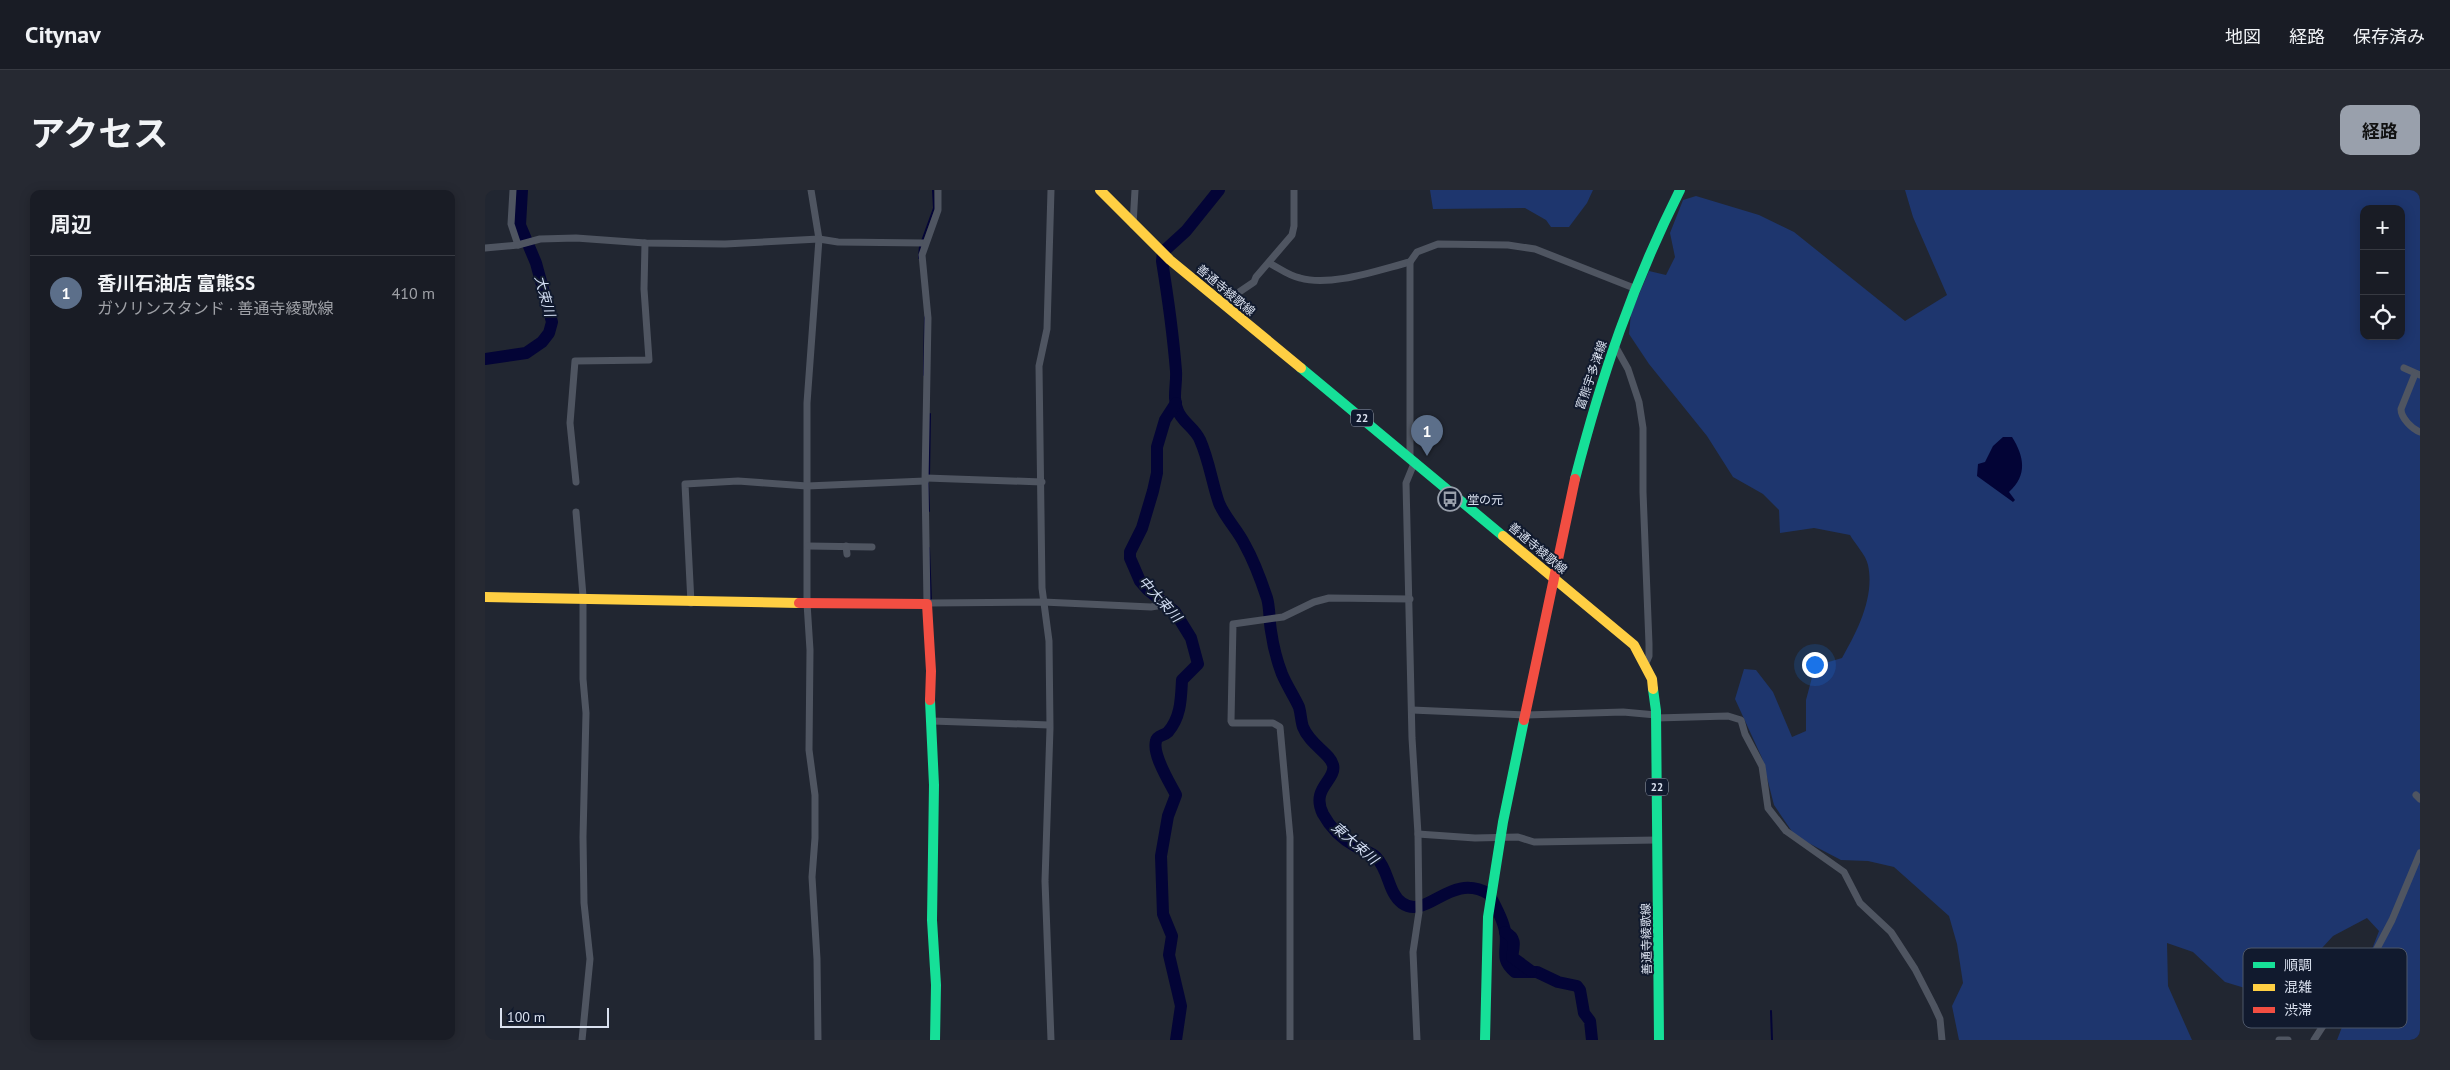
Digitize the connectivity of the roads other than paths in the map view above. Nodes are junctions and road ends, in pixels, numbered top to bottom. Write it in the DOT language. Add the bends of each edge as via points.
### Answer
graph roads {
  1 [pos="513,190"];
  2 [pos="811,190"];
  3 [pos="938,190"];
  4 [pos="1051,190"];
  5 [pos="1100,190"];
  6 [pos="1135,190"];
  7 [pos="1294,190"];
  8 [pos="1680,190"];
  9 [pos="1133,225"];
  10 [pos="819,239"];
  11 [pos="645,243"];
  12 [pos="922,243"];
  13 [pos="519,245"];
  14 [pos="485,248"];
  15 [pos="1410,262"];
  16 [pos="1269,263"];
  17 [pos="1634,288"];
  18 [pos="1223,303"];
  19 [pos="1614,344"];
  20 [pos="2404,368"];
  21 [pos="2418,374"];
  22 [pos="2420,432"];
  23 [pos="1413,460"];
  24 [pos="927,479"];
  25 [pos="576,482"];
  26 [pos="1042,482"];
  27 [pos="807,486"];
  28 [pos="576,512"];
  29 [pos="808,546"];
  30 [pos="872,547"];
  31 [pos="1552,577"];
  32 [pos="485,597"];
  33 [pos="1410,598"];
  34 [pos="582,600"];
  35 [pos="691,602"];
  36 [pos="1043,602"];
  37 [pos="1163,602"];
  38 [pos="807,603"];
  39 [pos="930,603"];
  40 [pos="1645,665"];
  41 [pos="1412,710"];
  42 [pos="1526,715"];
  43 [pos="1656,717"];
  44 [pos="932,721"];
  45 [pos="1049,724"];
  46 [pos="1418,834"];
  47 [pos="1501,836"];
  48 [pos="1657,840"];
  49 [pos="2420,853"];
  50 [pos="2377,948"];
  51 [pos="2321,1028"];
  52 [pos="582,1040"];
  53 [pos="818,1040"];
  54 [pos="935,1040"];
  55 [pos="1051,1040"];
  56 [pos="1290,1040"];
  57 [pos="1417,1040"];
  58 [pos="1485,1040"];
  59 [pos="1659,1040"];
  60 [pos="1942,1040"];
  61 [pos="2279,1040"];
  62 [pos="2288,1040"];
  63 [pos="2313,1040"];
  1 -- 13 [label="street" via="511,224"];
  2 -- 10 [label="street"];
  3 -- 12 [label="street" via="937,210"];
  4 -- 26 [label="street" via="1047,328 1039,366"];
  5 -- 9 [label="main road, 善通寺綾歌線 / 22"];
  6 -- 9 [label="street"];
  7 -- 16 [label="street" via="1292,235"];
  8 -- 17 [label="main road, 富熊宇多津線" via="1644,260"];
  9 -- 18 [label="main road, 善通寺綾歌線 / 22"];
  10 -- 11 [label="street" via="725,244"];
  10 -- 12 [label="street"];
  10 -- 27 [label="street" via="807,403"];
  11 -- 13 [label="street" via="576,238 535,240"];
  11 -- 25 [label="street" via="644,289 649,360 575,361 570,424"];
  12 -- 24 [label="street" via="928,318"];
  13 -- 14 [label="street"];
  15 -- 16 [label="street" via="1363,274 1312,281 1298,278"];
  15 -- 17 [label="street" via="1417,252 1438,244 1535,248"];
  15 -- 23 [label="street"];
  16 -- 18 [label="street" via="1254,282"];
  17 -- 19 [label="main road, 富熊宇多津線"];
  18 -- 23 [label="main road, 善通寺綾歌線 / 22"];
  19 -- 31 [label="main road, 富熊宇多津線" via="1587,426"];
  19 -- 40 [label="street" via="1628,369 1639,402 1643,428 1649,644"];
  20 -- 21 [label="street"];
  21 -- 22 [label="street" via="2401,414"];
  23 -- 31 [label="main road, 善通寺綾歌線 / 22"];
  23 -- 33 [label="street" via="1406,483"];
  24 -- 26 [label="street"];
  24 -- 27 [label="street"];
  24 -- 39 [label="street"];
  26 -- 36 [label="street"];
  27 -- 29 [label="street"];
  27 -- 35 [label="street" via="738,481 685,484"];
  28 -- 34 [label="street"];
  29 -- 30 [label="street" via="847,550"];
  29 -- 38 [label="street"];
  31 -- 40 [label="main road, 善通寺綾歌線 / 22" via="1634,644"];
  31 -- 42 [label="main road, 富熊宇多津線"];
  32 -- 34 [label="main road"];
  33 -- 41 [label="street"];
  33 -- 56 [label="street" via="1329,598 1275,619 1233,624 1231,721 1273,723 1280,727 1289,836"];
  34 -- 35 [label="main road"];
  34 -- 52 [label="street" via="586,713 584,903 590,959"];
  35 -- 38 [label="main road"];
  36 -- 37 [label="street" via="1151,607"];
  36 -- 39 [label="street"];
  36 -- 45 [label="street" via="1049,641"];
  38 -- 39 [label="main road"];
  38 -- 53 [label="street" via="809,750 815,795 812,877"];
  39 -- 44 [label="main road"];
  40 -- 43 [label="main road, 善通寺綾歌線 / 22" via="1653,685"];
  41 -- 42 [label="street"];
  41 -- 46 [label="street"];
  42 -- 43 [label="street" via="1623,712"];
  42 -- 47 [label="main road, 富熊宇多津線"];
  43 -- 48 [label="main road, 善通寺綾歌線 / 22"];
  43 -- 60 [label="street" via="1728,716 1741,720 1762,766 1768,808 1786,831 1844,872 1860,903 1891,932 1934,1006 1940,1019"];
  44 -- 45 [label="street"];
  44 -- 54 [label="main road"];
  45 -- 55 [label="street" via="1045,880"];
  46 -- 47 [label="street" via="1475,838"];
  46 -- 57 [label="street" via="1419,912 1413,952"];
  47 -- 48 [label="street" via="1534,842"];
  47 -- 58 [label="main road, 富熊宇多津線" via="1488,916"];
  48 -- 59 [label="main road, 善通寺綾歌線 / 22"];
  49 -- 50 [label="street"];
  51 -- 63 [label="street"];
  61 -- 62 [label="street"];
}
